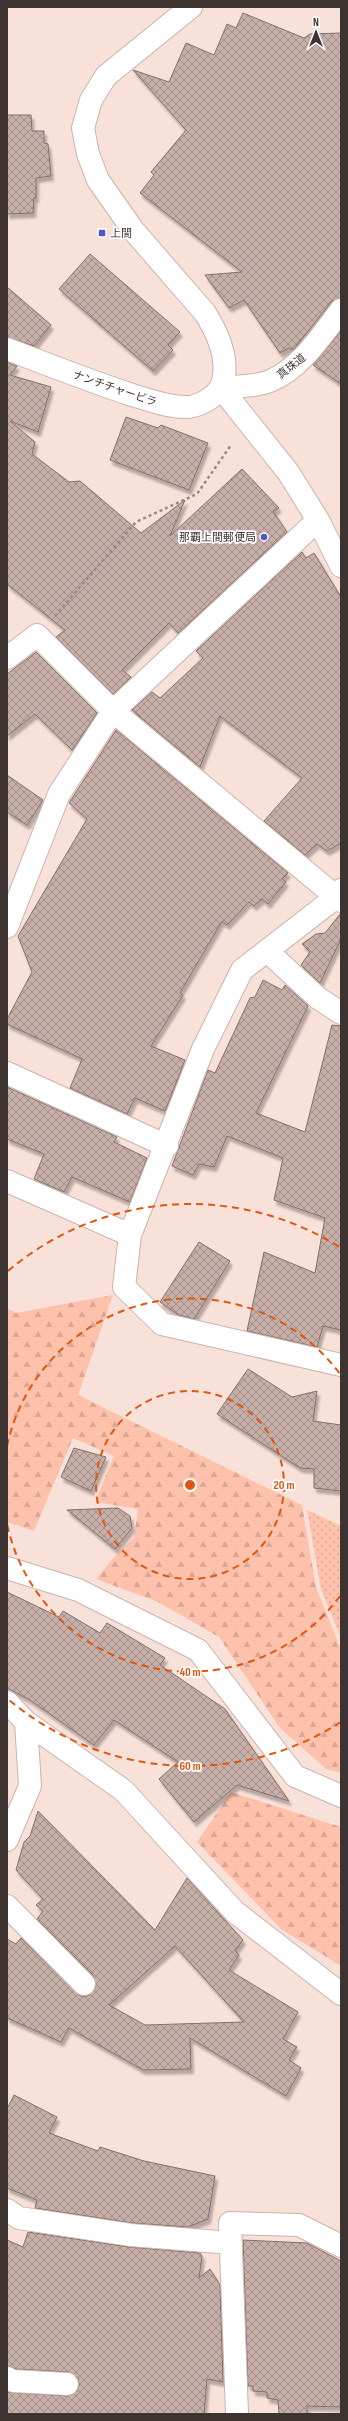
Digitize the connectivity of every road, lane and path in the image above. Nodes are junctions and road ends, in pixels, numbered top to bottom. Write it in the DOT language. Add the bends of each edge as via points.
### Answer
graph roads {
  1 [pos="191,7"];
  2 [pos="341,310"];
  3 [pos="7,349"];
  4 [pos="221,388"];
  5 [pos="249,423"];
  6 [pos="318,520"];
  7 [pos="341,566"];
  8 [pos="37,635"];
  9 [pos="7,658"];
  10 [pos="113,711"];
  11 [pos="339,896"];
  12 [pos="7,926"];
  13 [pos="267,951"];
  14 [pos="341,1013"];
  15 [pos="7,1073"];
  16 [pos="167,1146"];
  17 [pos="7,1181"];
  18 [pos="130,1235"];
  19 [pos="341,1365"];
  20 [pos="7,1568"];
  21 [pos="7,1702"];
  22 [pos="26,1722"];
  23 [pos="341,1796"];
  24 [pos="7,1840"];
  25 [pos="7,1906"];
  26 [pos="84,1984"];
  27 [pos="341,1994"];
  28 [pos="7,2210"];
  29 [pos="231,2243"];
  30 [pos="341,2246"];
  31 [pos="7,2378"];
  32 [pos="67,2384"];
  33 [pos="237,2414"];
  1 -- 4 [label="street" via="106,76 91,100 83,128 88,154 98,180 133,230 205,313 214,327 221,343 225,373"];
  2 -- 4 [label="street, 真珠道" via="307,354 288,371 269,382"];
  3 -- 4 [label="street, ナンチチャービラ" via="160,404 189,407 204,402"];
  4 -- 5 [label="street"];
  5 -- 6 [label="street" via="288,472"];
  5 -- 8 [label="path" via="197,494 136,522 66,605"];
  6 -- 7 [label="street"];
  6 -- 10 [label="street"];
  8 -- 9 [label="street"];
  8 -- 10 [label="street"];
  10 -- 11 [label="street"];
  10 -- 12 [label="street" via="59,794"];
  11 -- 13 [label="street"];
  13 -- 14 [label="street" via="318,998"];
  13 -- 16 [label="street" via="242,970 203,1049"];
  15 -- 16 [label="street"];
  16 -- 18 [label="street"];
  17 -- 18 [label="street"];
  18 -- 19 [label="street" via="124,1287 162,1324"];
  20 -- 23 [label="street" via="78,1590 198,1650 295,1776"];
  21 -- 22 [label="street"];
  22 -- 24 [label="street" via="30,1786"];
  22 -- 27 [label="street" via="123,1790 234,1912"];
  25 -- 26 [label="street"];
  28 -- 29 [label="street" via="19,2218 131,2236"];
  29 -- 30 [label="street" via="230,2223 299,2225"];
  29 -- 33 [label="street"];
  31 -- 32 [label="street" via="13,2381"];
}
